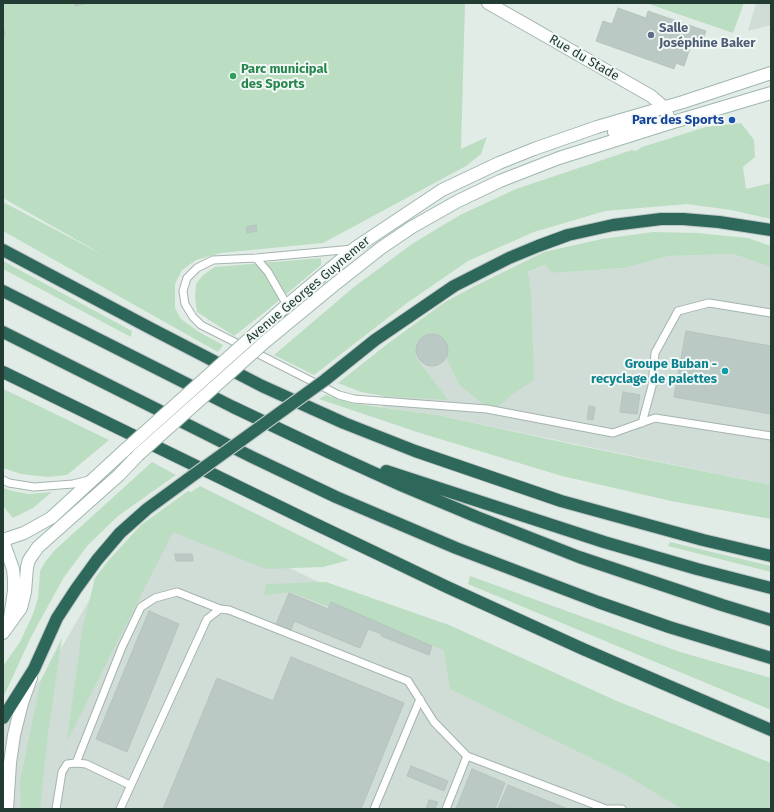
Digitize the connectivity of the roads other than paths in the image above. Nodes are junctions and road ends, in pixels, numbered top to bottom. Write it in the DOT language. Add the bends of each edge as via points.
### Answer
graph roads {
  1 [pos="488,3"];
  2 [pos="771,73"];
  3 [pos="771,93"];
  4 [pos="665,108"];
  5 [pos="670,123"];
  6 [pos="509,177"];
  7 [pos="771,231"];
  8 [pos="355,248"];
  9 [pos="3,250"];
  10 [pos="256,258"];
  11 [pos="3,292"];
  12 [pos="286,305"];
  13 [pos="771,314"];
  14 [pos="3,332"];
  15 [pos="3,372"];
  16 [pos="642,423"];
  17 [pos="771,436"];
  18 [pos="328,452"];
  19 [pos="92,479"];
  20 [pos="3,480"];
  21 [pos="3,541"];
  22 [pos="771,556"];
  23 [pos="771,588"];
  24 [pos="220,609"];
  25 [pos="771,620"];
  26 [pos="6,630"];
  27 [pos="771,658"];
  28 [pos="34,669"];
  29 [pos="420,700"];
  30 [pos="3,718"];
  31 [pos="771,730"];
  32 [pos="467,756"];
  33 [pos="76,763"];
  34 [pos="130,785"];
  35 [pos="7,809"];
  36 [pos="56,809"];
  37 [pos="120,809"];
  38 [pos="374,809"];
  39 [pos="446,809"];
  40 [pos="622,809"];
  1 -- 4 [label="main road, Rue du Stade" via="651,96"];
  2 -- 4 [label="main road, Avenue Georges Guynemer"];
  3 -- 5 [label="main road, Avenue Georges Guynemer"];
  4 -- 5 [label="main road"];
  4 -- 6 [label="main road" via="656,119 550,153"];
  4 -- 8 [label="main road, Avenue Georges Guynemer" via="597,127 499,163 442,190"];
  5 -- 6 [label="main road, Avenue Georges Guynemer" via="559,158"];
  6 -- 26 [label="main road, Avenue Georges Guynemer, bridge" via="412,226 381,248 266,341 138,455 33,554 27,567 21,608"];
  7 -- 28 [label="highway, bridge" via="699,219 661,219 589,229 509,258 454,286 375,340 325,380 147,509 120,533 76,589 57,618"];
  8 -- 10 [label="lane"];
  8 -- 12 [label="main road, Avenue Georges Guynemer"];
  9 -- 22 [label="highway" via="262,386 350,426 561,501"];
  10 -- 12 [label="lane" via="268,272"];
  10 -- 16 [label="lane" via="213,260 192,272 183,291 188,310 201,325 339,395 354,399 487,409 613,433"];
  11 -- 18 [label="highway"];
  12 -- 19 [label="main road, Avenue Georges Guynemer, bridge"];
  13 -- 16 [label="lane" via="709,304 678,311 655,353 652,386"];
  14 -- 27 [label="highway" via="252,457 336,497 442,542 605,605"];
  15 -- 31 [label="highway" via="440,583 583,649"];
  16 -- 17 [label="lane" via="655,418"];
  18 -- 23 [label="highway" via="604,542"];
  18 -- 25 [label="highway" via="567,553"];
  19 -- 20 [label="lane" via="73,484 34,487"];
  19 -- 21 [label="main road, Avenue Georges Guynemer" via="60,512 24,533"];
  21 -- 26 [label="main road" via="14,579"];
  24 -- 29 [label="lane" via="230,610 408,681"];
  24 -- 33 [label="lane" via="177,592 155,598 141,607 122,647"];
  24 -- 34 [label="lane" via="207,619"];
  28 -- 30 [label="highway"];
  28 -- 35 [label="main road" via="14,735"];
  29 -- 32 [label="lane" via="434,722"];
  29 -- 38 [label="lane"];
  32 -- 39 [label="lane"];
  32 -- 40 [label="lane" via="606,809"];
  33 -- 34 [label="lane" via="86,764"];
  33 -- 36 [label="lane" via="67,764 62,772"];
  34 -- 37 [label="lane"];
}
